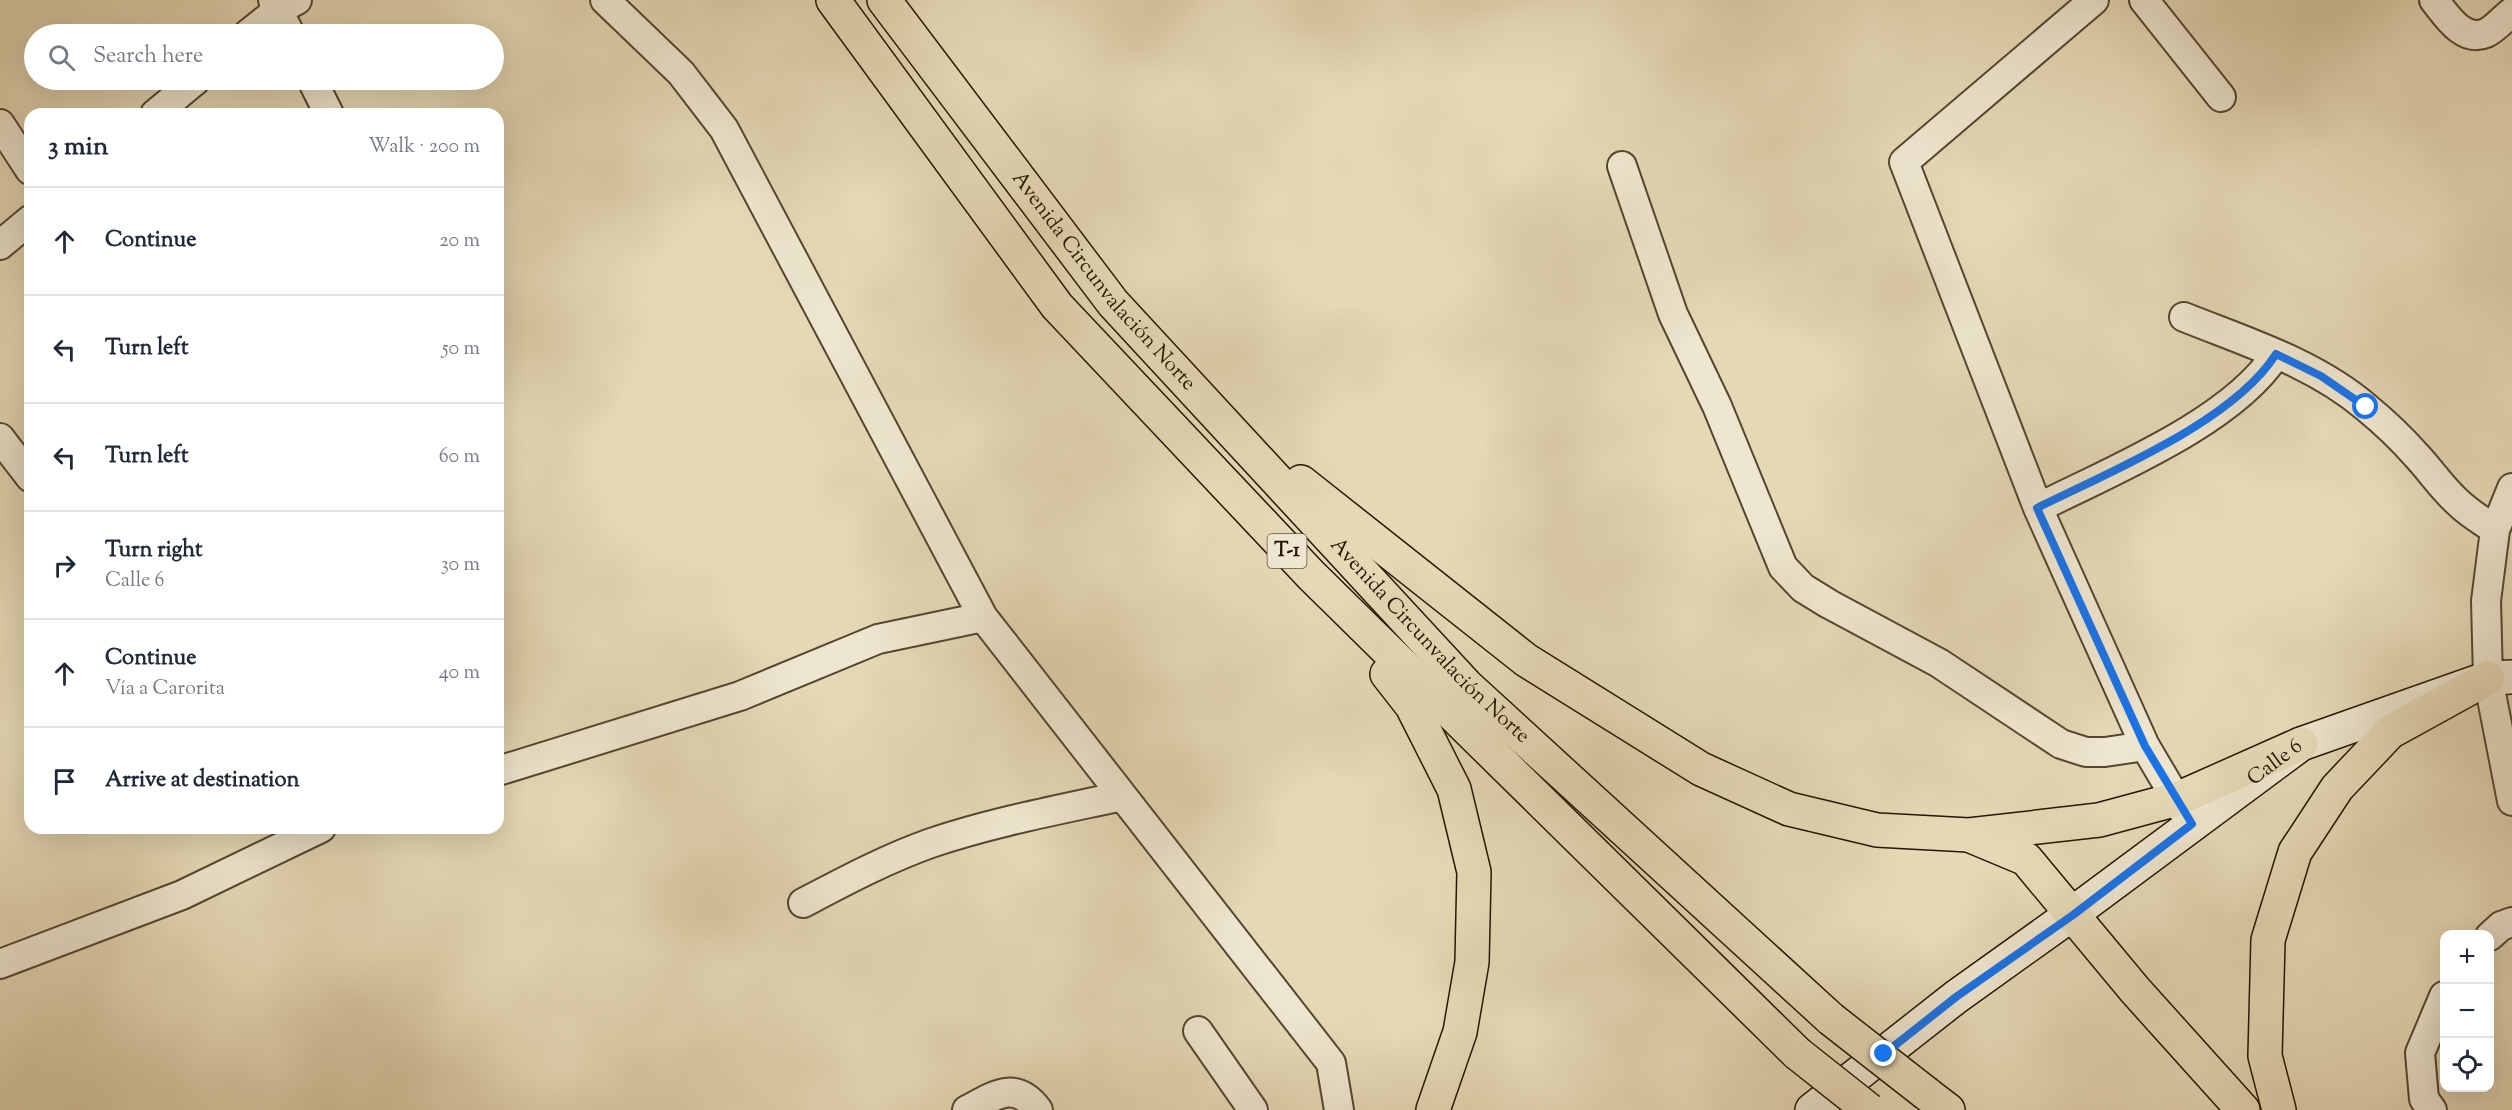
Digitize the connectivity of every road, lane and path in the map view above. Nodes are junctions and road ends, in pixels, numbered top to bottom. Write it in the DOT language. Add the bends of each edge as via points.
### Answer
graph roads {
  1 [pos="605,0"];
  2 [pos="833,0"];
  3 [pos="884,0"];
  4 [pos="2094,0"];
  5 [pos="2144,0"];
  6 [pos="2434,0"];
  7 [pos="285,11"];
  8 [pos="2512,12"];
  9 [pos="265,24"];
  10 [pos="184,90"];
  11 [pos="317,90"];
  12 [pos="2221,97"];
  13 [pos="162,108"];
  14 [pos="326,108"];
  15 [pos="0,124"];
  16 [pos="24,161"];
  17 [pos="1622,166"];
  18 [pos="24,225"];
  19 [pos="0,245"];
  20 [pos="2184,317"];
  21 [pos="2276,354"];
  22 [pos="1217,416"];
  23 [pos="0,438"];
  24 [pos="24,469"];
  25 [pos="2512,488"];
  26 [pos="2037,508"];
  27 [pos="2495,530"];
  28 [pos="1311,575"];
  29 [pos="983,617"];
  30 [pos="2500,678"];
  31 [pos="2301,744"];
  32 [pos="2145,746"];
  33 [pos="504,769"];
  34 [pos="1122,796"];
  35 [pos="2512,801"];
  36 [pos="2184,812"];
  37 [pos="309,834"];
  38 [pos="1969,835"];
  39 [pos="803,903"];
  40 [pos="2073,915"];
  41 [pos="2512,922"];
  42 [pos="2494,932"];
  43 [pos="0,964"];
  44 [pos="2440,1007"];
  45 [pos="1198,1031"];
  46 [pos="1937,1102"];
  47 [pos="967,1110"];
  48 [pos="1038,1110"];
  49 [pos="1253,1110"];
  50 [pos="1339,1110"];
  51 [pos="1433,1110"];
  52 [pos="1812,1110"];
  53 [pos="1869,1110"];
  54 [pos="2243,1110"];
  55 [pos="2279,1110"];
  56 [pos="2432,1110"];
  1 -- 29 [label="street" via="681,73 724,129"];
  2 -- 28 [label="highway, Avenida Circunvalación Norte / T-1" via="1057,306"];
  3 -- 22 [label="highway, Avenida Circunvalación Norte / T-1" via="1113,303"];
  4 -- 26 [label="street" via="1904,162"];
  5 -- 12 [label="street"];
  6 -- 8 [label="street" via="2453,25 2470,34 2487,33"];
  7 -- 9 [label="street"];
  10 -- 13 [label="street"];
  11 -- 14 [label="street"];
  15 -- 16 [label="street"];
  17 -- 32 [label="street" via="1673,314 1717,406 1783,567 1803,588 1939,663 2061,744 2096,752"];
  18 -- 19 [label="street"];
  20 -- 21 [label="street"];
  21 -- 26 [label="street" via="2249,387 2186,432"];
  21 -- 27 [label="street" via="2321,376 2366,407 2462,506"];
  22 -- 38 [label="highway" via="1526,660 1701,769 1789,809 1877,830"];
  22 -- 46 [label="highway, Avenida Circunvalación Norte / T-1, bridge" via="1467,686 1831,1018"];
  23 -- 24 [label="street"];
  25 -- 27 [label="street"];
  26 -- 32 [label="street"];
  27 -- 30 [label="street" via="2486,601"];
  28 -- 51 [label="highway" via="1412,706 1454,789 1474,872 1472,962 1460,1032"];
  28 -- 53 [label="highway, Avenida Circunvalación Norte / T-1, bridge" via="1797,1053"];
  29 -- 33 [label="street" via="878,639 740,696"];
  29 -- 34 [label="street"];
  30 -- 31 [label="street, Calle 6"];
  30 -- 35 [label="street"];
  30 -- 55 [label="highway" via="2390,732 2337,788 2295,852 2268,940 2265,1056"];
  31 -- 36 [label="highway"];
  32 -- 36 [label="street"];
  34 -- 39 [label="street" via="994,824 930,844 871,868"];
  34 -- 50 [label="street" via="1331,1063"];
  36 -- 38 [label="highway"];
  36 -- 40 [label="street"];
  37 -- 43 [label="street" via="182,895"];
  38 -- 40 [label="highway" via="2026,859"];
  40 -- 52 [label="street" via="1956,997"];
  40 -- 54 [label="highway"];
  41 -- 42 [label="street"];
  44 -- 56 [label="street" via="2420,1053 2424,1099"];
  45 -- 49 [label="street"];
  47 -- 48 [label="street" via="1001,1092 1030,1099"];
}
